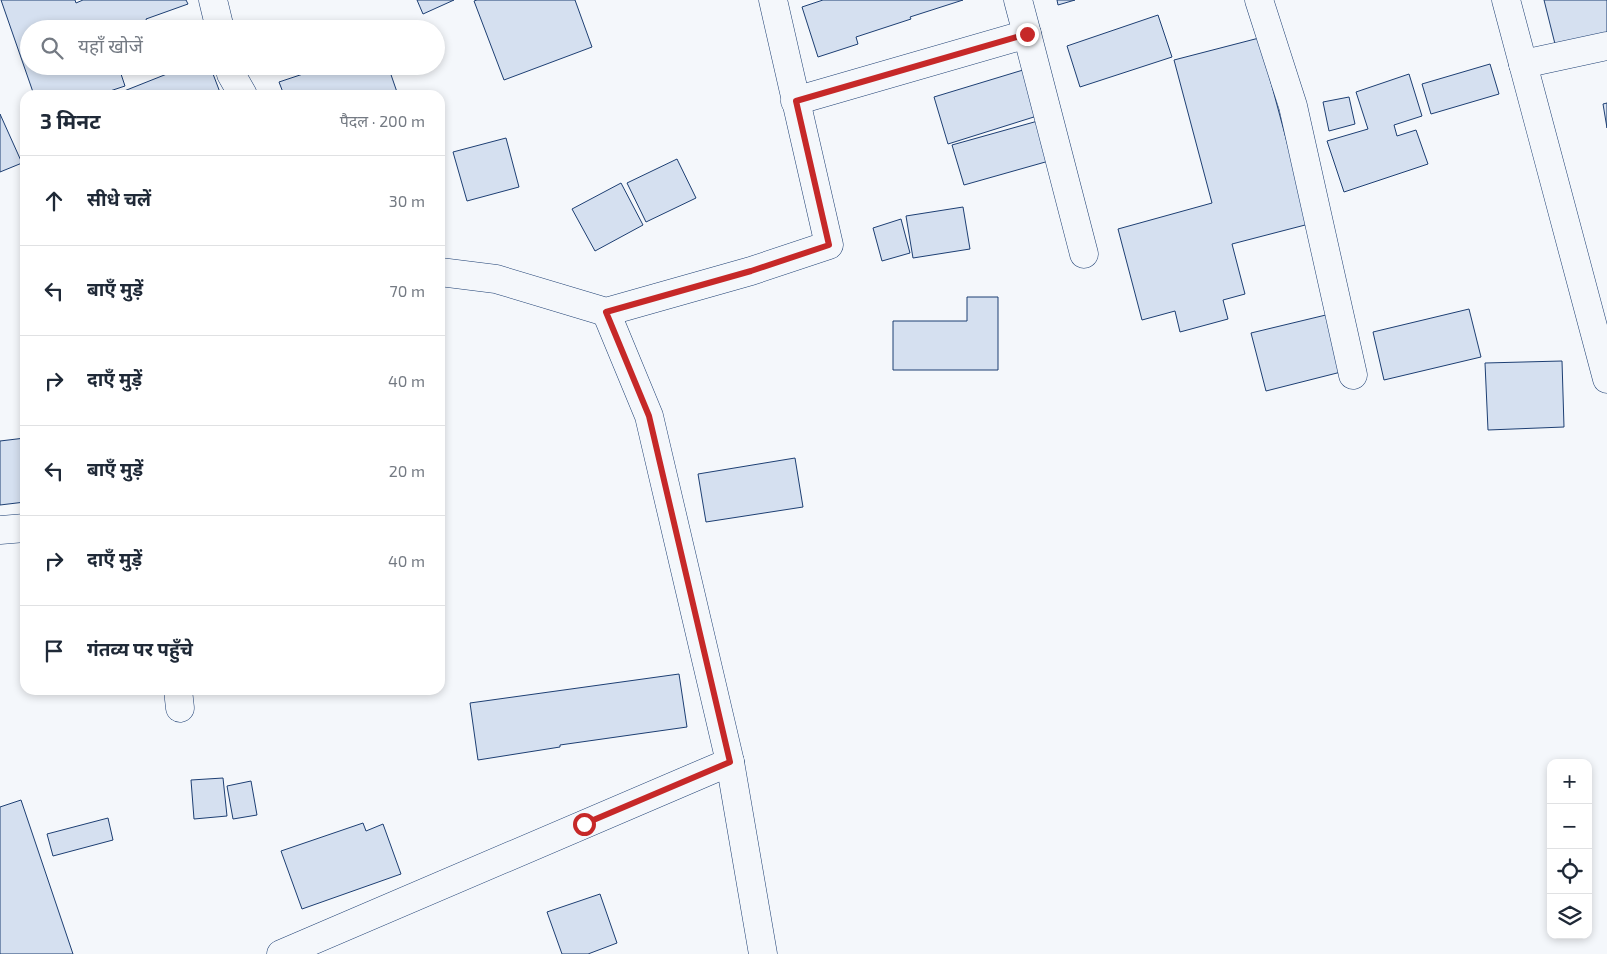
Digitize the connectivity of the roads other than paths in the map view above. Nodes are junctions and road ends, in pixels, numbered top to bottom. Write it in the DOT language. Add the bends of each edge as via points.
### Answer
graph roads {
  1 [pos="213,0"];
  2 [pos="773,0"];
  3 [pos="1018,0"];
  4 [pos="1259,0"];
  5 [pos="1506,0"];
  6 [pos="218,20"];
  7 [pos="1027,34"];
  8 [pos="1607,46"];
  9 [pos="1523,64"];
  10 [pos="232,75"];
  11 [pos="240,90"];
  12 [pos="796,101"];
  13 [pos="1084,254"];
  14 [pos="445,273"];
  15 [pos="606,312"];
  16 [pos="1353,375"];
  17 [pos="1607,379"];
  18 [pos="20,528"];
  19 [pos="0,530"];
  20 [pos="730,762"];
  21 [pos="281,954"];
  22 [pos="763,954"];
  1 -- 6 [label="street"];
  2 -- 12 [label="street"];
  3 -- 7 [label="street"];
  4 -- 16 [label="street" via="1293,106"];
  5 -- 9 [label="street"];
  7 -- 12 [label="street"];
  7 -- 13 [label="street"];
  8 -- 9 [label="street"];
  9 -- 17 [label="street"];
  10 -- 11 [label="street"];
  12 -- 15 [label="street" via="829,245"];
  14 -- 15 [label="street" via="496,279"];
  15 -- 20 [label="street" via="649,416"];
  18 -- 19 [label="street"];
  20 -- 21 [label="street"];
  20 -- 22 [label="street"];
}
